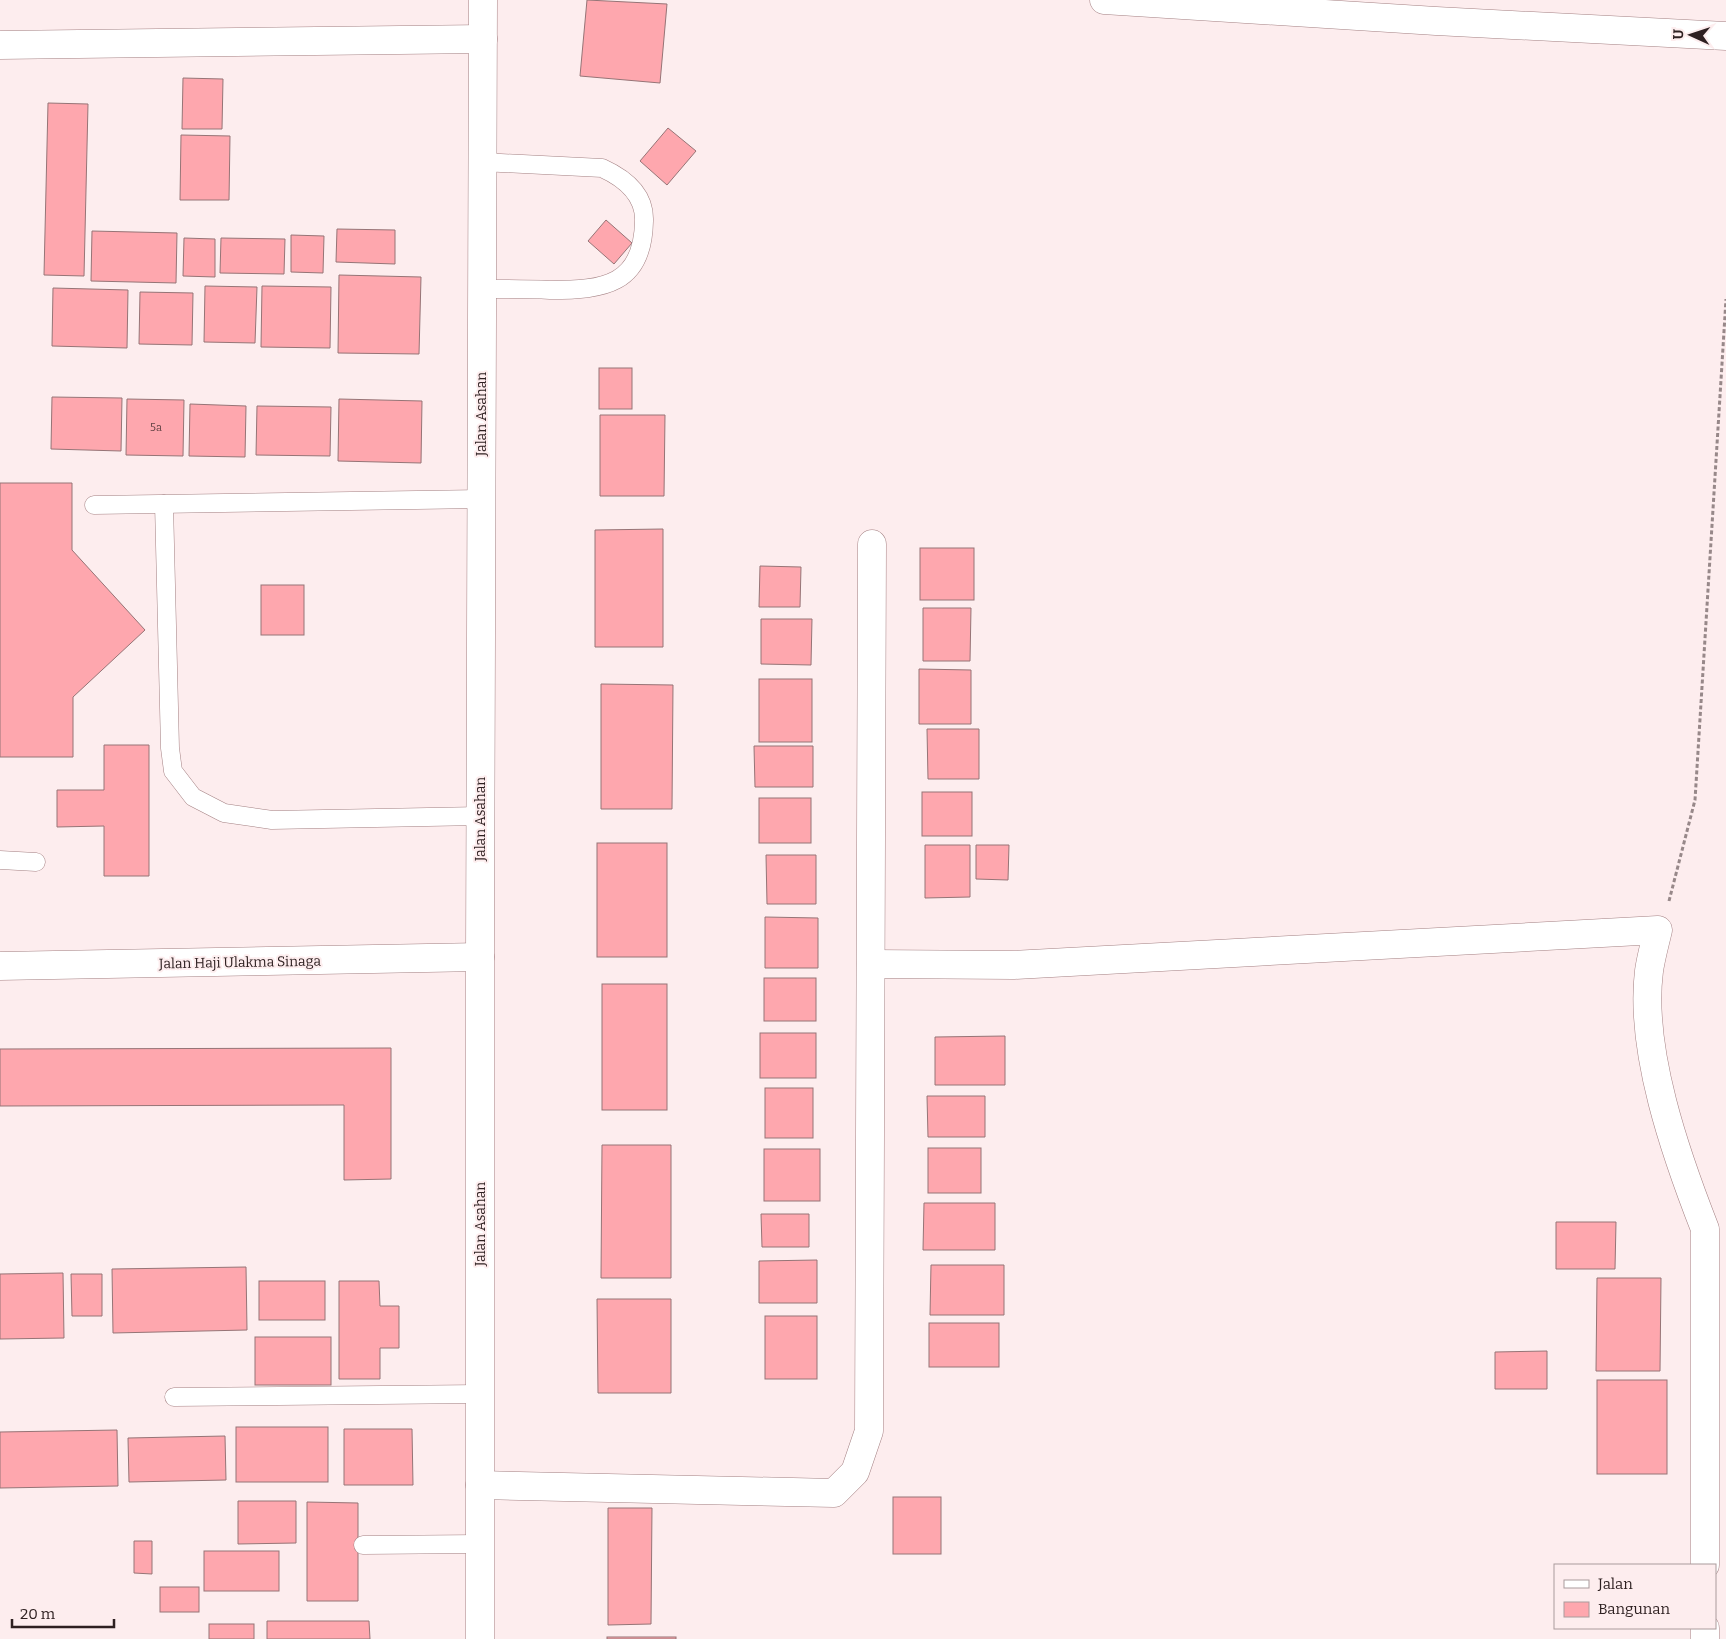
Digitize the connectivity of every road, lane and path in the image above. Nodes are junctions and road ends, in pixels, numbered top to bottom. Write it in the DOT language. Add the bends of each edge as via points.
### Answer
graph roads {
  1 [pos="483,0"];
  2 [pos="1104,0"];
  3 [pos="1140,1"];
  4 [pos="1437,11"];
  5 [pos="1726,36"];
  6 [pos="483,39"];
  7 [pos="0,44"];
  8 [pos="482,162"];
  9 [pos="481,289"];
  10 [pos="1726,299"];
  11 [pos="482,499"];
  12 [pos="164,504"];
  13 [pos="94,505"];
  14 [pos="872,544"];
  15 [pos="480,816"];
  16 [pos="0,860"];
  17 [pos="36,862"];
  18 [pos="1658,930"];
  19 [pos="480,958"];
  20 [pos="871,964"];
  21 [pos="0,966"];
  22 [pos="480,1394"];
  23 [pos="174,1397"];
  24 [pos="480,1485"];
  25 [pos="480,1544"];
  26 [pos="363,1545"];
  27 [pos="1705,1564"];
  28 [pos="480,1639"];
  1 -- 6 [label="street, Jalan Asahan"];
  2 -- 3 [label="street"];
  3 -- 4 [label="street"];
  4 -- 5 [label="street"];
  6 -- 7 [label="street"];
  6 -- 8 [label="street, Jalan Asahan"];
  8 -- 9 [label="street, Jalan Asahan"];
  8 -- 9 [label="lane" via="602,168 618,175 640,199 644,233 639,254 623,277 612,284 581,290"];
  9 -- 11 [label="street, Jalan Asahan"];
  10 -- 18 [label="path" via="1695,800 1671,895"];
  11 -- 12 [label="lane"];
  11 -- 15 [label="street, Jalan Asahan"];
  12 -- 13 [label="lane"];
  12 -- 15 [label="lane" via="170,748 173,771 193,797 224,813 272,820"];
  14 -- 20 [label="street"];
  15 -- 19 [label="street, Jalan Asahan"];
  16 -- 17 [label="lane"];
  18 -- 20 [label="street" via="1014,965"];
  18 -- 27 [label="street" via="1649,971 1649,1025 1671,1130 1705,1229"];
  19 -- 21 [label="street, Jalan Haji Ulakma Sinaga"];
  19 -- 22 [label="street, Jalan Asahan"];
  20 -- 24 [label="street" via="869,1431 854,1472 834,1493"];
  22 -- 23 [label="lane"];
  22 -- 24 [label="street, Jalan Asahan"];
  24 -- 25 [label="street, Jalan Asahan"];
  25 -- 26 [label="lane"];
  25 -- 28 [label="street, Jalan Asahan"];
}
